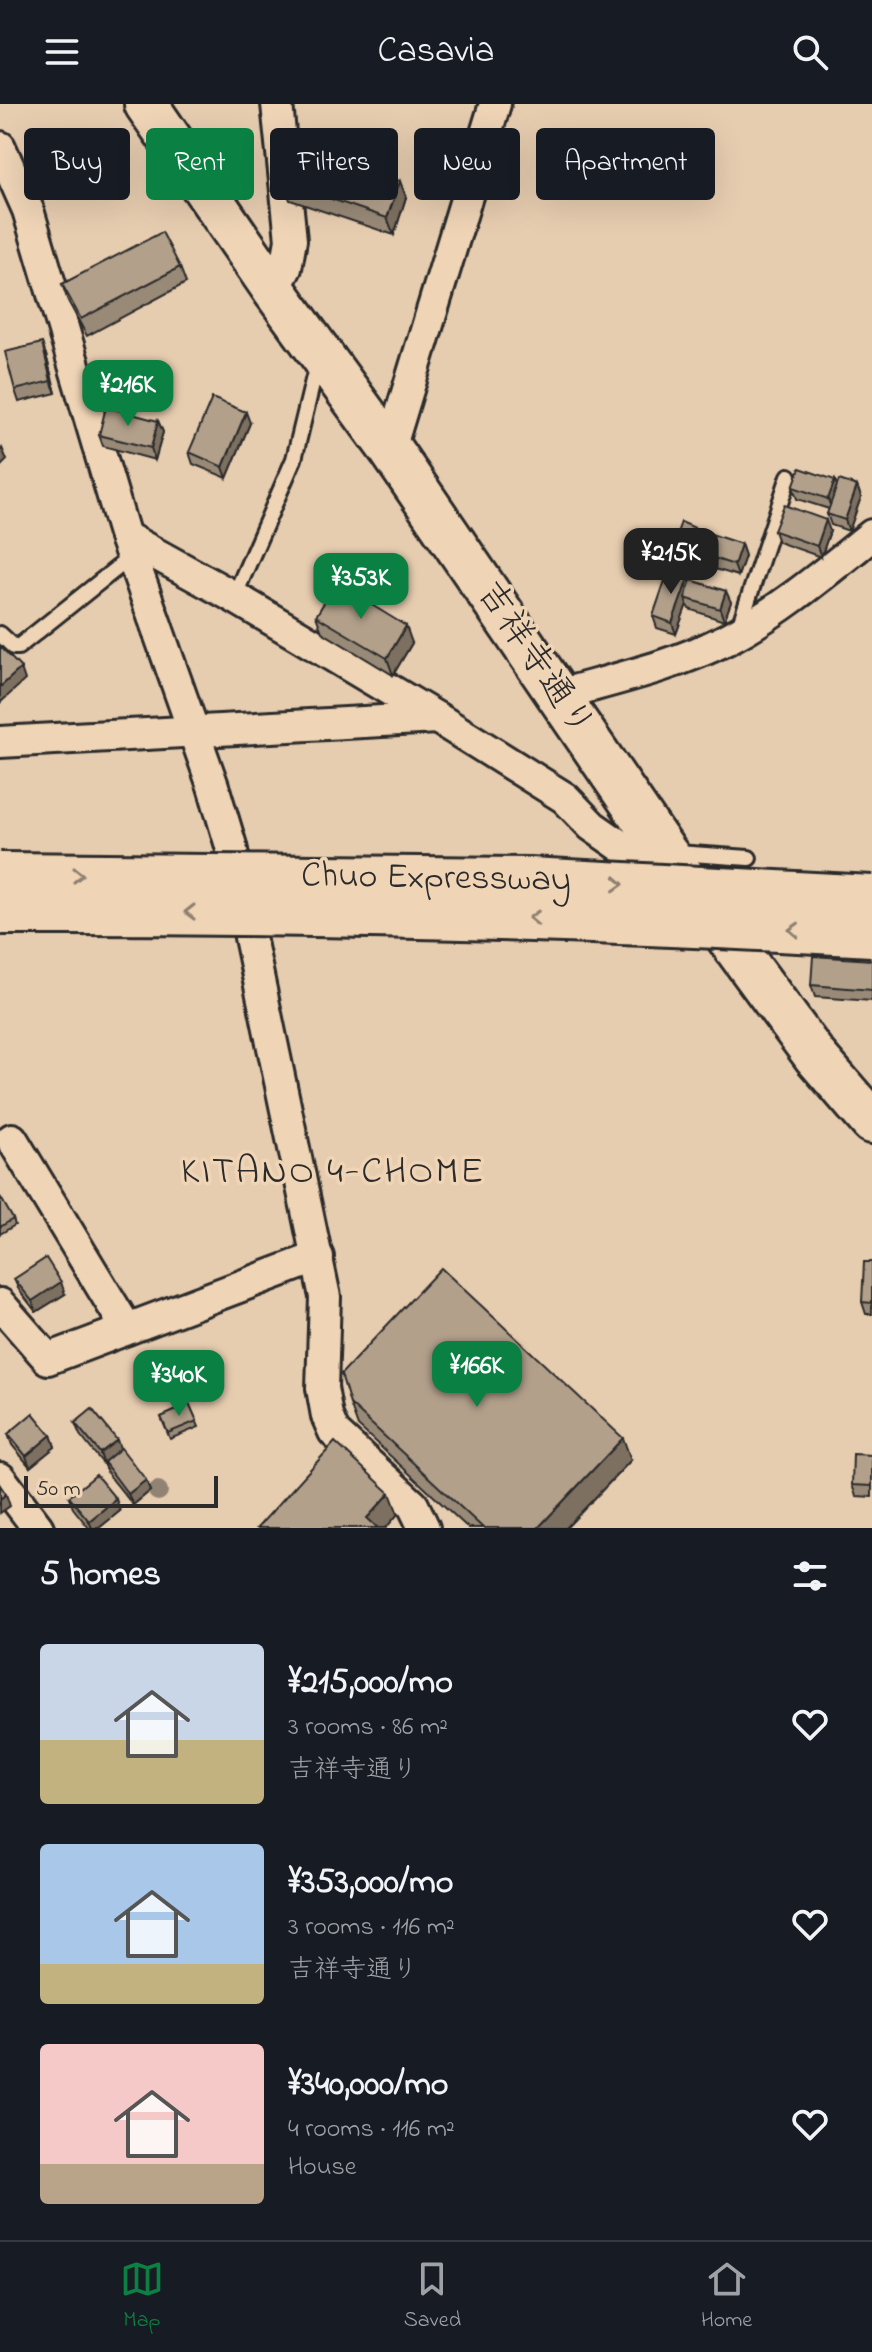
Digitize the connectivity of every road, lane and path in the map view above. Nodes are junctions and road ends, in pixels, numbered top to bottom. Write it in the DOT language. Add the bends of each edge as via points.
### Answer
graph roads {
  1 [pos="146,104"];
  2 [pos="277,104"];
  3 [pos="495,104"];
  4 [pos="0,147"];
  5 [pos="274,290"];
  6 [pos="320,352"];
  7 [pos="390,449"];
  8 [pos="789,476"];
  9 [pos="872,535"];
  10 [pos="129,546"];
  11 [pos="234,597"];
  12 [pos="737,633"];
  13 [pos="0,634"];
  14 [pos="559,695"];
  15 [pos="437,718"];
  16 [pos="194,732"];
  17 [pos="0,742"];
  18 [pos="665,852"];
  19 [pos="749,858"];
  20 [pos="0,875"];
  21 [pos="872,898"];
  22 [pos="0,912"];
  23 [pos="872,934"];
  24 [pos="872,1122"];
  25 [pos="12,1139"];
  26 [pos="318,1257"];
  27 [pos="1,1310"];
  28 [pos="127,1329"];
  29 [pos="0,1478"];
  30 [pos="38,1528"];
  31 [pos="424,1528"];
  1 -- 5 [label="main road, 吉祥寺通り"];
  2 -- 5 [label="street" via="291,240 286,268"];
  3 -- 7 [label="street"];
  4 -- 10 [label="street" via="28,210"];
  5 -- 6 [label="main road, 吉祥寺通り"];
  6 -- 7 [label="main road, 吉祥寺通り"];
  6 -- 11 [label="lane" via="294,459"];
  7 -- 14 [label="main road, 吉祥寺通り"];
  8 -- 12 [label="lane"];
  9 -- 12 [label="street" via="795,597"];
  10 -- 11 [label="street"];
  10 -- 13 [label="lane" via="18,647"];
  10 -- 16 [label="street"];
  11 -- 15 [label="street"];
  12 -- 14 [label="street" via="644,671"];
  14 -- 18 [label="main road, 吉祥寺通り"];
  15 -- 16 [label="street"];
  15 -- 18 [label="street" via="565,798 625,849"];
  16 -- 17 [label="street"];
  16 -- 26 [label="street" via="231,846"];
  18 -- 19 [label="lane"];
  18 -- 24 [label="main road, 吉祥寺通り" via="815,1056"];
  20 -- 21 [label="highway, Chuo Expressway, one-way, bridge" via="529,880"];
  23 -- 22 [label="highway, Chuo Expressway, one-way, bridge" via="382,914"];
  25 -- 28 [label="street"];
  26 -- 28 [label="street"];
  26 -- 31 [label="street" via="325,1297 322,1388 327,1416 334,1432 413,1505"];
  27 -- 28 [label="street" via="48,1359"];
  29 -- 30 [label="street"];
}
